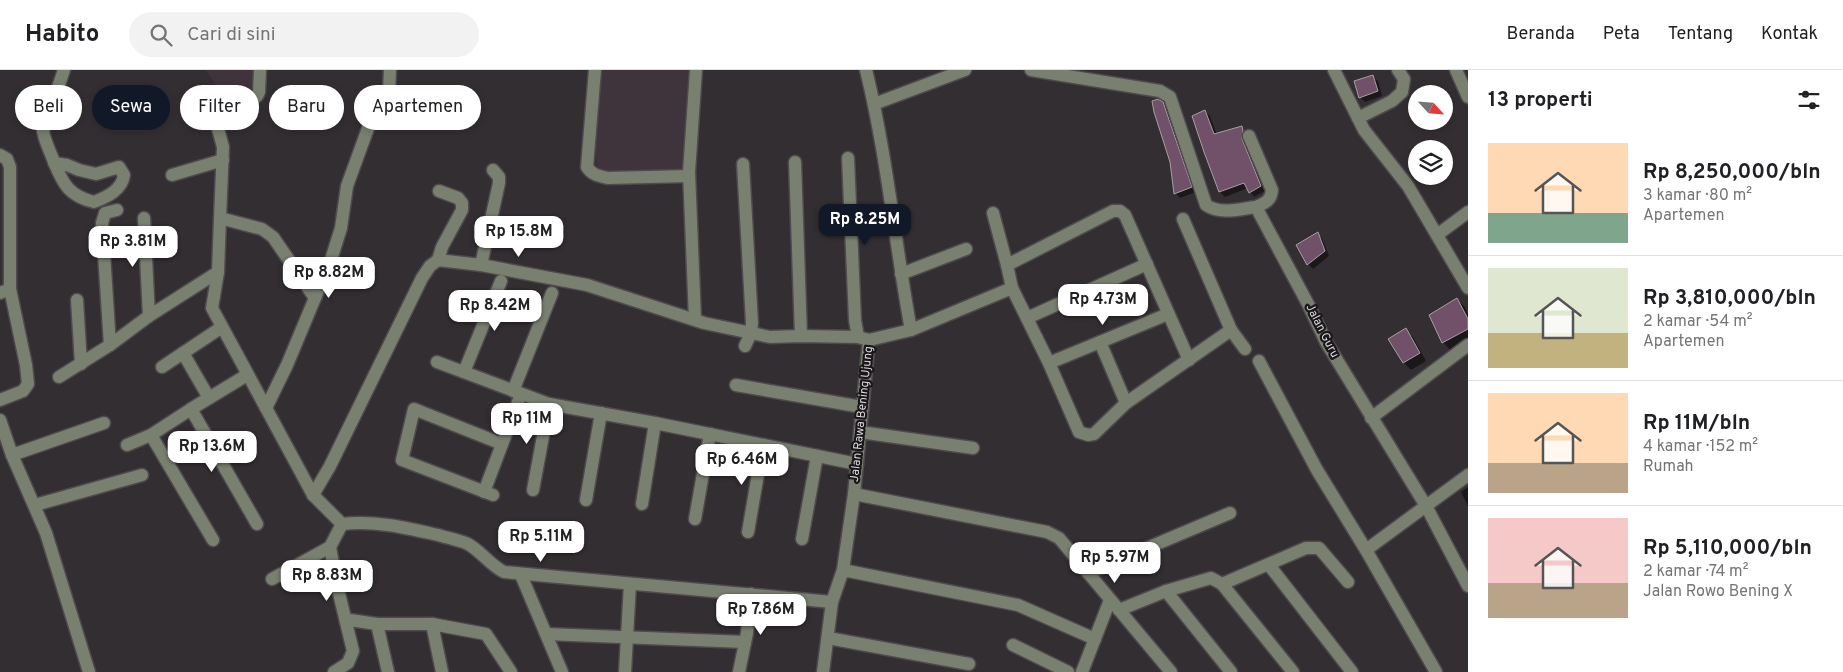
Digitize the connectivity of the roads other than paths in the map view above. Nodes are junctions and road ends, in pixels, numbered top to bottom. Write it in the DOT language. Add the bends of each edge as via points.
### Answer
graph roads {
  1 [pos="64,70"];
  2 [pos="260,70"];
  3 [pos="390,70"];
  4 [pos="594,70"];
  5 [pos="696,70"];
  6 [pos="866,70"];
  7 [pos="964,70"];
  8 [pos="1031,70"];
  9 [pos="1334,70"];
  10 [pos="1398,70"];
  11 [pos="1456,70"];
  12 [pos="1468,97"];
  13 [pos="874,104"];
  14 [pos="1358,118"];
  15 [pos="1249,136"];
  16 [pos="0,155"];
  17 [pos="848,158"];
  18 [pos="223,160"];
  19 [pos="795,162"];
  20 [pos="54,163"];
  21 [pos="743,164"];
  22 [pos="493,170"];
  23 [pos="172,175"];
  24 [pos="689,176"];
  25 [pos="439,191"];
  26 [pos="1256,207"];
  27 [pos="117,210"];
  28 [pos="1468,212"];
  29 [pos="992,213"];
  30 [pos="144,218"];
  31 [pos="220,218"];
  32 [pos="1183,219"];
  33 [pos="0,234"];
  34 [pos="1437,235"];
  35 [pos="9,247"];
  36 [pos="966,249"];
  37 [pos="438,260"];
  38 [pos="1147,264"];
  39 [pos="481,265"];
  40 [pos="1007,265"];
  41 [pos="218,272"];
  42 [pos="901,274"];
  43 [pos="501,281"];
  44 [pos="196,287"];
  45 [pos="1012,288"];
  46 [pos="1468,288"];
  47 [pos="5,291"];
  48 [pos="552,293"];
  49 [pos="315,298"];
  50 [pos="77,300"];
  51 [pos="212,308"];
  52 [pos="1168,314"];
  53 [pos="149,316"];
  54 [pos="1026,318"];
  55 [pos="695,320"];
  56 [pos="222,327"];
  57 [pos="911,330"];
  58 [pos="1231,330"];
  59 [pos="751,333"];
  60 [pos="801,336"];
  61 [pos="864,339"];
  62 [pos="1100,342"];
  63 [pos="110,345"];
  64 [pos="1468,345"];
  65 [pos="745,346"];
  66 [pos="1245,349"];
  67 [pos="183,353"];
  68 [pos="1189,360"];
  69 [pos="1259,361"];
  70 [pos="437,362"];
  71 [pos="80,364"];
  72 [pos="1049,364"];
  73 [pos="162,367"];
  74 [pos="464,372"];
  75 [pos="247,375"];
  76 [pos="58,377"];
  77 [pos="736,385"];
  78 [pos="517,392"];
  79 [pos="209,398"];
  80 [pos="0,400"];
  81 [pos="1126,403"];
  82 [pos="549,404"];
  83 [pos="191,408"];
  84 [pos="266,408"];
  85 [pos="862,408"];
  86 [pos="601,413"];
  87 [pos="1371,418"];
  88 [pos="0,420"];
  89 [pos="104,423"];
  90 [pos="655,423"];
  91 [pos="860,432"];
  92 [pos="710,434"];
  93 [pos="151,435"];
  94 [pos="502,444"];
  95 [pos="127,445"];
  96 [pos="763,445"];
  97 [pos="973,448"];
  98 [pos="12,455"];
  99 [pos="817,456"];
  100 [pos="857,464"];
  101 [pos="142,475"];
  102 [pos="1468,475"];
  103 [pos="533,490"];
  104 [pos="854,494"];
  105 [pos="313,495"];
  106 [pos="586,500"];
  107 [pos="642,504"];
  108 [pos="35,506"];
  109 [pos="1426,506"];
  110 [pos="1230,513"];
  111 [pos="696,519"];
  112 [pos="257,524"];
  113 [pos="342,524"];
  114 [pos="748,532"];
  115 [pos="802,539"];
  116 [pos="213,540"];
  117 [pos="330,547"];
  118 [pos="1366,550"];
  119 [pos="1269,565"];
  120 [pos="843,570"];
  121 [pos="1088,573"];
  122 [pos="521,575"];
  123 [pos="272,580"];
  124 [pos="1348,582"];
  125 [pos="630,584"];
  126 [pos="1222,584"];
  127 [pos="1468,586"];
  128 [pos="1166,591"];
  129 [pos="751,594"];
  130 [pos="1110,600"];
  131 [pos="832,602"];
  132 [pos="1119,610"];
  133 [pos="350,620"];
  134 [pos="377,624"];
  135 [pos="432,624"];
  136 [pos="546,634"];
  137 [pos="627,637"];
  138 [pos="828,638"];
  139 [pos="1095,639"];
  140 [pos="744,642"];
  141 [pos="1013,644"];
  142 [pos="969,664"];
  143 [pos="89,672"];
  144 [pos="334,672"];
  145 [pos="388,672"];
  146 [pos="442,672"];
  147 [pos="511,672"];
  148 [pos="562,672"];
  149 [pos="625,672"];
  150 [pos="739,672"];
  151 [pos="823,672"];
  152 [pos="1068,672"];
  153 [pos="1082,672"];
  154 [pos="1171,672"];
  155 [pos="1231,672"];
  156 [pos="1293,672"];
  157 [pos="1352,672"];
  158 [pos="1436,672"];
  1 -- 20 [label="street" via="43,131"];
  2 -- 18 [label="street" via="258,96 216,111"];
  3 -- 49 [label="street" via="389,90 375,109 347,186 339,236"];
  4 -- 24 [label="street" via="587,167 590,171 608,178"];
  5 -- 24 [label="street"];
  6 -- 13 [label="street"];
  7 -- 13 [label="street"];
  8 -- 26 [label="street" via="1160,91 1170,97 1206,205 1220,211"];
  9 -- 14 [label="street"];
  10 -- 14 [label="street" via="1404,79 1402,92 1392,101"];
  11 -- 12 [label="street"];
  13 -- 42 [label="street"];
  14 -- 34 [label="street" via="1408,186"];
  15 -- 26 [label="street" via="1272,190 1266,203"];
  16 -- 35 [label="street" via="7,159 10,167"];
  17 -- 61 [label="street" via="855,320"];
  18 -- 23 [label="street"];
  18 -- 31 [label="street"];
  19 -- 60 [label="street"];
  20 -- 20 [label="street" via="64,185 84,200 101,200 118,189 124,180 119,167 96,174"];
  21 -- 59 [label="street"];
  22 -- 39 [label="street" via="499,176 499,183"];
  24 -- 55 [label="street"];
  25 -- 37 [label="street" via="458,198 462,210"];
  26 -- 87 [label="street, Jalan Guru" via="1326,342"];
  27 -- 63 [label="street" via="105,213 102,224"];
  28 -- 34 [label="street"];
  29 -- 40 [label="street"];
  30 -- 53 [label="street"];
  31 -- 41 [label="street"];
  31 -- 49 [label="street" via="262,229 274,237"];
  32 -- 58 [label="street"];
  33 -- 35 [label="street"];
  34 -- 46 [label="street"];
  35 -- 47 [label="street"];
  36 -- 42 [label="street"];
  37 -- 39 [label="street"];
  37 -- 105 [label="street" via="422,278"];
  38 -- 40 [label="street" via="1125,215 1113,211"];
  38 -- 52 [label="street"];
  38 -- 54 [label="street"];
  39 -- 55 [label="street" via="587,285"];
  40 -- 45 [label="street"];
  41 -- 44 [label="street"];
  41 -- 51 [label="street"];
  42 -- 57 [label="street"];
  43 -- 74 [label="street"];
  44 -- 51 [label="street"];
  44 -- 53 [label="street"];
  45 -- 54 [label="street"];
  45 -- 57 [label="street, Jalan Rawa Bening Ujung"];
  47 -- 80 [label="street" via="26,365 28,384 24,391"];
  48 -- 78 [label="street"];
  49 -- 84 [label="street"];
  50 -- 71 [label="street"];
  51 -- 56 [label="street"];
  52 -- 62 [label="street"];
  52 -- 68 [label="street"];
  53 -- 63 [label="street"];
  54 -- 72 [label="street"];
  55 -- 59 [label="street"];
  56 -- 67 [label="street"];
  56 -- 75 [label="street"];
  57 -- 61 [label="street, Jalan Rawa Bening Ujung"];
  58 -- 66 [label="street"];
  58 -- 68 [label="street"];
  59 -- 60 [label="street" via="770,337"];
  59 -- 65 [label="street"];
  60 -- 61 [label="street"];
  61 -- 85 [label="street, Jalan Rawa Bening Ujung"];
  62 -- 72 [label="street"];
  62 -- 81 [label="street"];
  63 -- 71 [label="street"];
  64 -- 87 [label="street"];
  67 -- 73 [label="street"];
  67 -- 79 [label="street"];
  68 -- 81 [label="street"];
  69 -- 118 [label="street" via="1317,470"];
  70 -- 74 [label="street"];
  71 -- 76 [label="street"];
  72 -- 81 [label="street" via="1079,432 1094,434"];
  74 -- 78 [label="street"];
  75 -- 79 [label="street"];
  75 -- 84 [label="street"];
  77 -- 85 [label="street"];
  78 -- 82 [label="street"];
  78 -- 94 [label="street"];
  79 -- 83 [label="street"];
  82 -- 86 [label="street"];
  82 -- 103 [label="street"];
  83 -- 93 [label="street"];
  83 -- 112 [label="street"];
  84 -- 105 [label="street"];
  85 -- 91 [label="street, Jalan Rawa Bening Ujung"];
  86 -- 90 [label="street"];
  86 -- 106 [label="street"];
  87 -- 109 [label="street, Jalan Guru"];
  88 -- 98 [label="street"];
  89 -- 98 [label="street"];
  90 -- 92 [label="street"];
  90 -- 107 [label="street"];
  91 -- 97 [label="street"];
  91 -- 100 [label="street, Jalan Rawa Bening Ujung"];
  92 -- 96 [label="street"];
  92 -- 111 [label="street"];
  93 -- 95 [label="street"];
  93 -- 116 [label="street"];
  94 -- 94 [label="street" via="414,409 402,460 488,493"];
  96 -- 99 [label="street"];
  96 -- 114 [label="street"];
  98 -- 108 [label="street"];
  99 -- 100 [label="street"];
  99 -- 115 [label="street"];
  100 -- 104 [label="street, Jalan Rawa Bening Ujung"];
  101 -- 108 [label="street"];
  102 -- 109 [label="street"];
  104 -- 120 [label="street, Jalan Rawa Bening Ujung"];
  104 -- 121 [label="street" via="1048,532 1059,538"];
  105 -- 113 [label="street"];
  108 -- 143 [label="street"];
  109 -- 118 [label="street"];
  109 -- 127 [label="street, Jalan Guru"];
  110 -- 121 [label="street"];
  113 -- 117 [label="street"];
  113 -- 122 [label="street" via="378,523 453,539 473,548 496,568"];
  117 -- 123 [label="street"];
  117 -- 144 [label="street" via="353,650 348,663"];
  118 -- 158 [label="street"];
  119 -- 124 [label="street" via="1306,548 1319,548"];
  119 -- 126 [label="street"];
  119 -- 157 [label="street"];
  120 -- 131 [label="street, Jalan Rawa Bening Ujung"];
  120 -- 139 [label="street" via="1018,605"];
  121 -- 130 [label="street"];
  122 -- 125 [label="street"];
  122 -- 136 [label="street"];
  125 -- 129 [label="street"];
  125 -- 137 [label="street"];
  126 -- 128 [label="street" via="1211,578"];
  126 -- 156 [label="street"];
  128 -- 132 [label="street"];
  128 -- 155 [label="street"];
  129 -- 131 [label="street"];
  129 -- 140 [label="street"];
  130 -- 132 [label="street"];
  130 -- 139 [label="street"];
  131 -- 138 [label="street, Jalan Rawa Bening Ujung"];
  132 -- 154 [label="street"];
  133 -- 134 [label="street"];
  134 -- 135 [label="street"];
  134 -- 145 [label="street"];
  135 -- 146 [label="street"];
  135 -- 147 [label="street" via="486,634"];
  136 -- 137 [label="street"];
  136 -- 148 [label="street"];
  137 -- 140 [label="street"];
  137 -- 149 [label="street"];
  138 -- 142 [label="street"];
  138 -- 151 [label="street, Jalan Rawa Bening Ujung"];
  139 -- 153 [label="street"];
  140 -- 150 [label="street"];
  141 -- 152 [label="street"];
}
